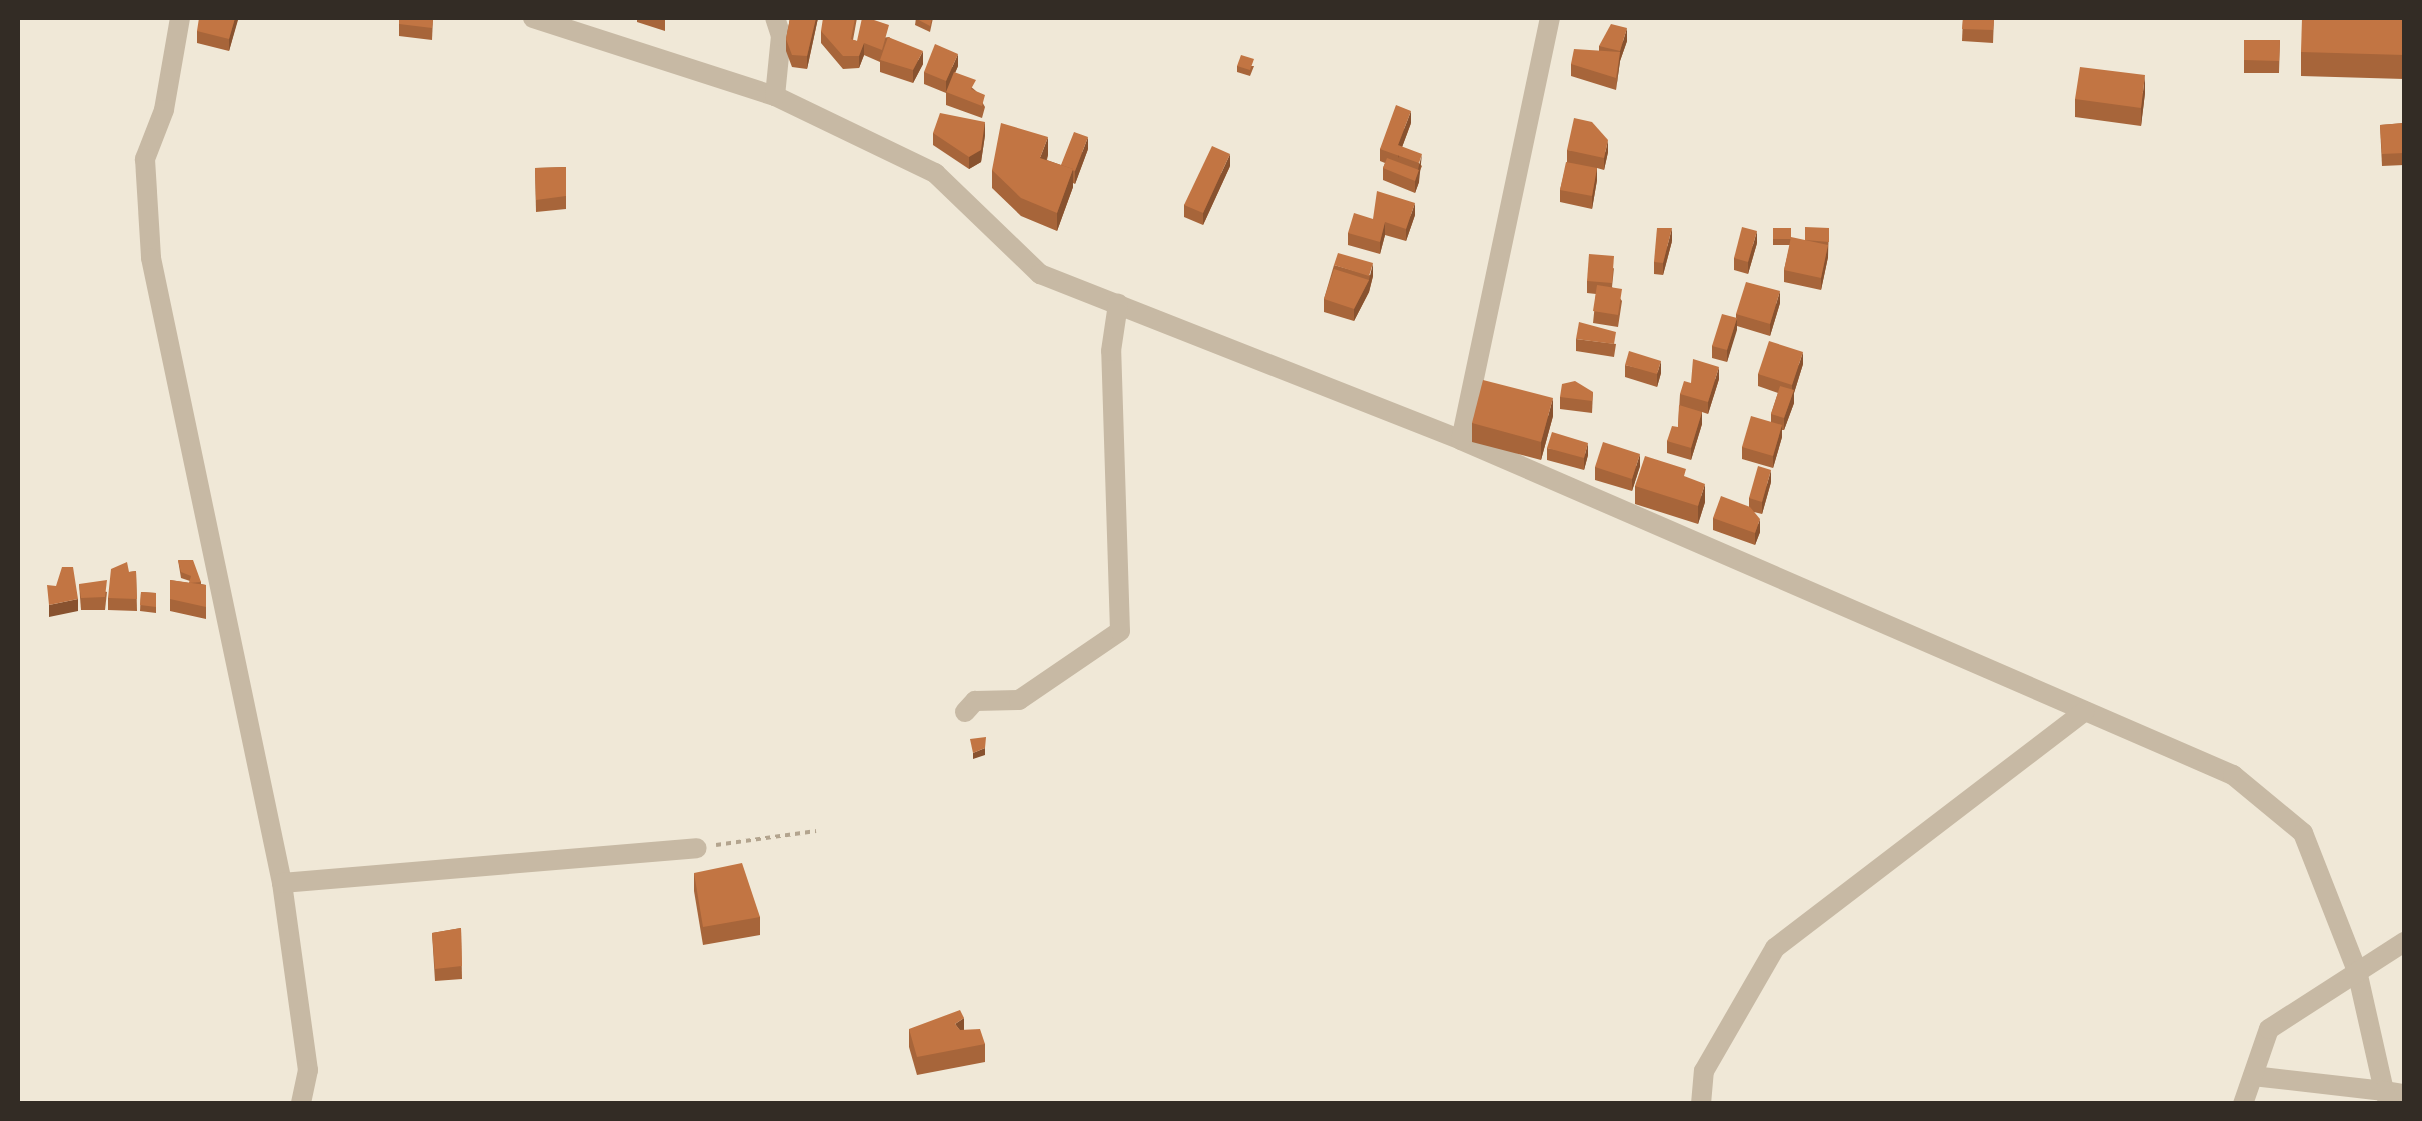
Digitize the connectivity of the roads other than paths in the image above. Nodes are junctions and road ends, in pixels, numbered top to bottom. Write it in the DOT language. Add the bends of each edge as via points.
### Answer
graph roads {
  1 [pos="180,18"];
  2 [pos="533,18"];
  3 [pos="776,18"];
  4 [pos="1550,18"];
  5 [pos="775,96"];
  6 [pos="1118,304"];
  7 [pos="1461,440"];
  8 [pos="2085,711"];
  9 [pos="965,712"];
  10 [pos="696,848"];
  11 [pos="282,883"];
  12 [pos="2404,942"];
  13 [pos="2357,971"];
  14 [pos="2253,1076"];
  15 [pos="2393,1096"];
  16 [pos="301,1104"];
  17 [pos="1701,1104"];
  18 [pos="2243,1104"];
  1 -- 11 [label="street" via="164,110 145,159 151,258"];
  2 -- 5 [label="street"];
  3 -- 5 [label="street" via="782,36"];
  4 -- 7 [label="street"];
  5 -- 6 [label="street" via="935,173 1040,274"];
  6 -- 7 [label="street"];
  6 -- 9 [label="street" via="1111,351 1120,631 1020,700 975,701"];
  7 -- 8 [label="street"];
  8 -- 13 [label="street" via="2233,775 2303,833"];
  8 -- 17 [label="street" via="1775,948 1704,1071"];
  10 -- 11 [label="street"];
  11 -- 16 [label="street" via="306,1042"];
  12 -- 13 [label="street"];
  13 -- 14 [label="street" via="2269,1029"];
  13 -- 15 [label="street"];
  14 -- 15 [label="street"];
  14 -- 18 [label="street"];
}
